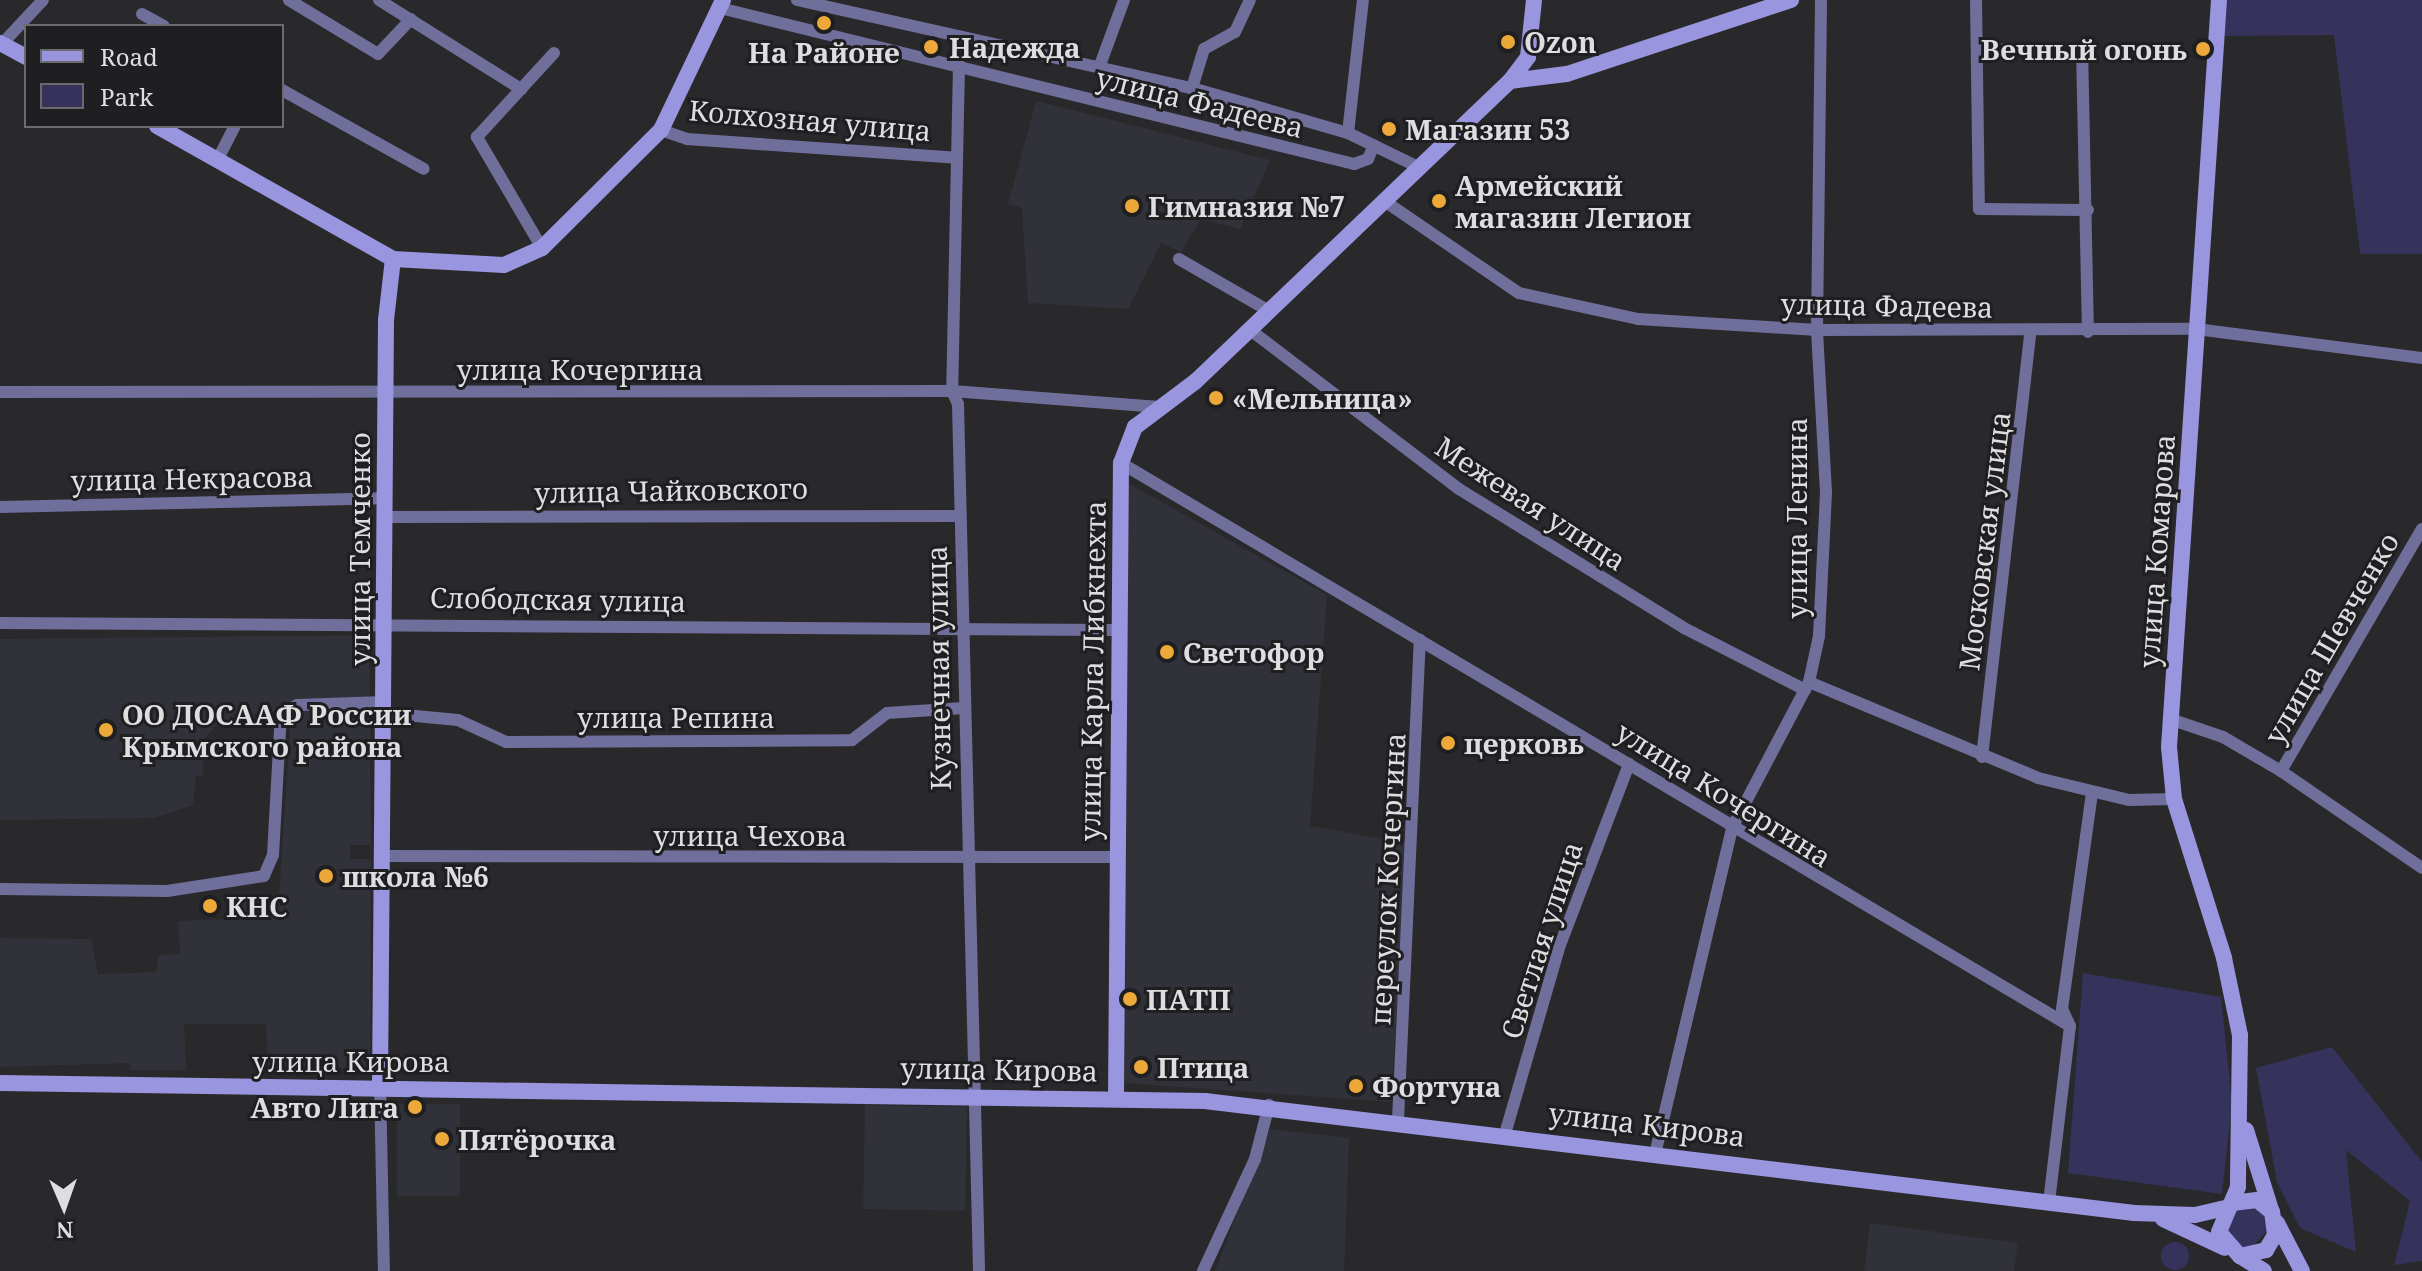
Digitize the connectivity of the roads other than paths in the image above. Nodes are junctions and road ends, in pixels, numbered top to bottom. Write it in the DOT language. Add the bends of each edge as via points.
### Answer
graph roads {
  1 [pos="43,0"];
  2 [pos="289,0"];
  3 [pos="379,0"];
  4 [pos="797,0"];
  5 [pos="1124,0"];
  6 [pos="1250,0"];
  7 [pos="1363,0"];
  8 [pos="1534,0"];
  9 [pos="1791,0"];
  10 [pos="1821,0"];
  11 [pos="1976,0"];
  12 [pos="2219,0"];
  13 [pos="721,4"];
  14 [pos="142,14"];
  15 [pos="411,19"];
  16 [pos="160,24"];
  17 [pos="972,41"];
  18 [pos="1,43"];
  19 [pos="1979,50"];
  20 [pos="554,53"];
  21 [pos="24,56"];
  22 [pos="959,65"];
  23 [pos="1100,65"];
  24 [pos="1510,81"];
  25 [pos="1192,88"];
  26 [pos="521,89"];
  27 [pos="284,91"];
  28 [pos="161,128"];
  29 [pos="234,128"];
  30 [pos="661,130"];
  31 [pos="1348,133"];
  32 [pos="1374,145"];
  33 [pos="956,158"];
  34 [pos="218,159"];
  35 [pos="1416,166"];
  36 [pos="424,169"];
  37 [pos="1383,200"];
  38 [pos="2088,210"];
  39 [pos="542,248"];
  40 [pos="393,259"];
  41 [pos="1179,259"];
  42 [pos="1269,311"];
  43 [pos="1249,329"];
  44 [pos="2196,329"];
  45 [pos="1817,330"];
  46 [pos="2031,330"];
  47 [pos="2088,332"];
  48 [pos="2422,358"];
  49 [pos="952,391"];
  50 [pos="0,392"];
  51 [pos="385,394"];
  52 [pos="1159,407"];
  53 [pos="1121,463"];
  54 [pos="384,498"];
  55 [pos="0,507"];
  56 [pos="958,516"];
  57 [pos="383,517"];
  58 [pos="2422,529"];
  59 [pos="385,621"];
  60 [pos="0,623"];
  61 [pos="963,627"];
  62 [pos="1116,630"];
  63 [pos="1420,640"];
  64 [pos="1807,686"];
  65 [pos="384,707"];
  66 [pos="964,708"];
  67 [pos="2170,719"];
  68 [pos="1982,757"];
  69 [pos="1629,764"];
  70 [pos="2281,771"];
  71 [pos="2092,794"];
  72 [pos="2174,799"];
  73 [pos="1732,828"];
  74 [pos="383,856"];
  75 [pos="1116,857"];
  76 [pos="965,860"];
  77 [pos="2422,868"];
  78 [pos="1,889"];
  79 [pos="2070,1026"];
  80 [pos="0,1083"];
  81 [pos="380,1085"];
  82 [pos="974,1095"];
  83 [pos="2241,1096"];
  84 [pos="1116,1097"];
  85 [pos="1269,1105"];
  86 [pos="1398,1120"];
  87 [pos="1505,1134"];
  88 [pos="1656,1150"];
  89 [pos="2049,1201"];
  90 [pos="2229,1205"];
  91 [pos="2134,1213"];
  92 [pos="2273,1215"];
  93 [pos="2234,1252"];
  94 [pos="384,1271"];
  95 [pos="979,1271"];
  96 [pos="1203,1271"];
  97 [pos="2264,1271"];
  98 [pos="2302,1271"];
  1 -- 18 [label="street"];
  2 -- 15 [label="street" via="378,54"];
  3 -- 15 [label="street"];
  4 -- 17 [label="street, улица Фадеева"];
  5 -- 23 [label="street"];
  6 -- 25 [label="street" via="1235,32 1204,49"];
  7 -- 31 [label="street"];
  8 -- 24 [label="main road, улица Карла Либкнехта" via="1528,57"];
  9 -- 24 [label="main road" via="1567,74"];
  10 -- 45 [label="street, улица Ленина"];
  11 -- 19 [label="street"];
  12 -- 44 [label="main road, улица Комарова"];
  13 -- 22 [label="street, улица Фадеева"];
  13 -- 30 [label="main road, Колхозная улица"];
  14 -- 16 [label="street"];
  15 -- 26 [label="street"];
  17 -- 22 [label="street"];
  17 -- 23 [label="street, улица Фадеева"];
  18 -- 21 [label="main road"];
  19 -- 38 [label="street" via="2082,48"];
  19 -- 38 [label="street" via="1979,209"];
  20 -- 26 [label="street"];
  22 -- 32 [label="street, улица Фадеева" via="1354,164 1368,159"];
  22 -- 33 [label="street, Кузнечная улица"];
  23 -- 25 [label="street, улица Фадеева"];
  24 -- 35 [label="main road, улица Карла Либкнехта"];
  25 -- 31 [label="street, улица Фадеева"];
  26 -- 39 [label="street" via="477,137"];
  27 -- 36 [label="street"];
  28 -- 34 [label="main road, Колхозная улица"];
  29 -- 34 [label="street"];
  30 -- 33 [label="street, Колхозная улица" via="687,139"];
  30 -- 39 [label="main road, Колхозная улица"];
  31 -- 32 [label="street, улица Фадеева"];
  32 -- 35 [label="street, улица Фадеева"];
  33 -- 49 [label="street, Кузнечная улица"];
  34 -- 40 [label="main road, Колхозная улица"];
  35 -- 37 [label="main road, улица Карла Либкнехта"];
  37 -- 42 [label="main road, улица Карла Либкнехта"];
  37 -- 45 [label="street, улица Фадеева" via="1492,279 1549,304 1638,319"];
  38 -- 47 [label="street"];
  39 -- 40 [label="main road, Колхозная улица" via="519,261 481,267"];
  40 -- 51 [label="main road, улица Темченко"];
  41 -- 42 [label="street"];
  42 -- 43 [label="main road, улица Карла Либкнехта"];
  43 -- 52 [label="main road, улица Карла Либкнехта"];
  43 -- 64 [label="street, Межевая улица" via="1459,489 1684,628"];
  44 -- 47 [label="street, улица Фадеева"];
  44 -- 48 [label="street, улица Фадеева"];
  44 -- 67 [label="main road, улица Комарова"];
  45 -- 46 [label="street, улица Фадеева"];
  45 -- 64 [label="street, улица Ленина" via="1824,577"];
  46 -- 47 [label="street, улица Фадеева"];
  46 -- 68 [label="street, Московская улица"];
  49 -- 51 [label="street, улица Кочергина"];
  49 -- 52 [label="street, улица Кочергина"];
  49 -- 56 [label="street, Кузнечная улица" via="958,404"];
  50 -- 51 [label="street, улица Кочергина"];
  51 -- 54 [label="main road, улица Темченко"];
  52 -- 53 [label="main road, улица Карла Либкнехта" via="1135,427"];
  53 -- 62 [label="main road, улица Карла Либкнехта"];
  53 -- 63 [label="street, улица Кочергина"];
  54 -- 55 [label="street, улица Некрасова"];
  54 -- 57 [label="main road, улица Темченко"];
  56 -- 57 [label="street, улица Чайковского"];
  56 -- 61 [label="street, Кузнечная улица"];
  57 -- 59 [label="main road, улица Темченко"];
  58 -- 70 [label="street, улица Шевченко"];
  59 -- 60 [label="street, Слободская улица"];
  59 -- 61 [label="street, Слободская улица"];
  59 -- 65 [label="main road, улица Темченко"];
  61 -- 62 [label="street, Слободская улица"];
  61 -- 66 [label="street, Кузнечная улица"];
  62 -- 75 [label="main road, улица Карла Либкнехта"];
  63 -- 69 [label="street, улица Кочергина"];
  63 -- 86 [label="street, переулок Кочергина"];
  64 -- 68 [label="street, Межевая улица"];
  64 -- 73 [label="street, улица Ленина"];
  65 -- 66 [label="street, улица Репина" via="458,720 506,742 852,740 887,713"];
  65 -- 74 [label="main road, улица Темченко"];
  65 -- 78 [label="street, улица Репина" via="297,705 281,714 273,855 256,880 167,891"];
  66 -- 76 [label="street, Кузнечная улица"];
  67 -- 70 [label="street" via="2223,737"];
  67 -- 72 [label="main road, улица Комарова"];
  68 -- 71 [label="street, Межевая улица"];
  69 -- 73 [label="street, улица Кочергина"];
  69 -- 87 [label="street, Светлая улица" via="1560,945"];
  70 -- 77 [label="street"];
  71 -- 72 [label="street, Межевая улица"];
  71 -- 79 [label="street" via="2062,1009"];
  72 -- 83 [label="main road, улица Комарова" via="2235,996"];
  73 -- 79 [label="street, улица Кочергина"];
  73 -- 88 [label="street, улица Ленина"];
  74 -- 76 [label="street, улица Чехова"];
  74 -- 81 [label="main road, улица Темченко"];
  75 -- 76 [label="street, улица Чехова"];
  75 -- 84 [label="main road, улица Карла Либкнехта"];
  76 -- 82 [label="street, Кузнечная улица"];
  79 -- 89 [label="street"];
  80 -- 81 [label="main road, улица Кирова"];
  81 -- 82 [label="main road, улица Кирова"];
  81 -- 94 [label="street, улица Темченко"];
  82 -- 84 [label="main road, улица Кирова"];
  82 -- 95 [label="street, Кузнечная улица"];
  83 -- 90 [label="main road"];
  83 -- 92 [label="main road"];
  84 -- 85 [label="main road, улица Кирова"];
  85 -- 86 [label="main road, улица Кирова"];
  85 -- 96 [label="street" via="1255,1159"];
  86 -- 87 [label="main road, улица Кирова"];
  87 -- 88 [label="main road, улица Кирова"];
  88 -- 89 [label="main road, улица Кирова"];
  89 -- 91 [label="main road, улица Кирова"];
  90 -- 91 [label="main road" via="2195,1215"];
  90 -- 92 [label="main road" via="2257,1200"];
  90 -- 93 [label="main road" via="2219,1232"];
  91 -- 93 [label="main road"];
  92 -- 93 [label="main road" via="2266,1250"];
  92 -- 98 [label="main road"];
  93 -- 97 [label="main road"];
}
